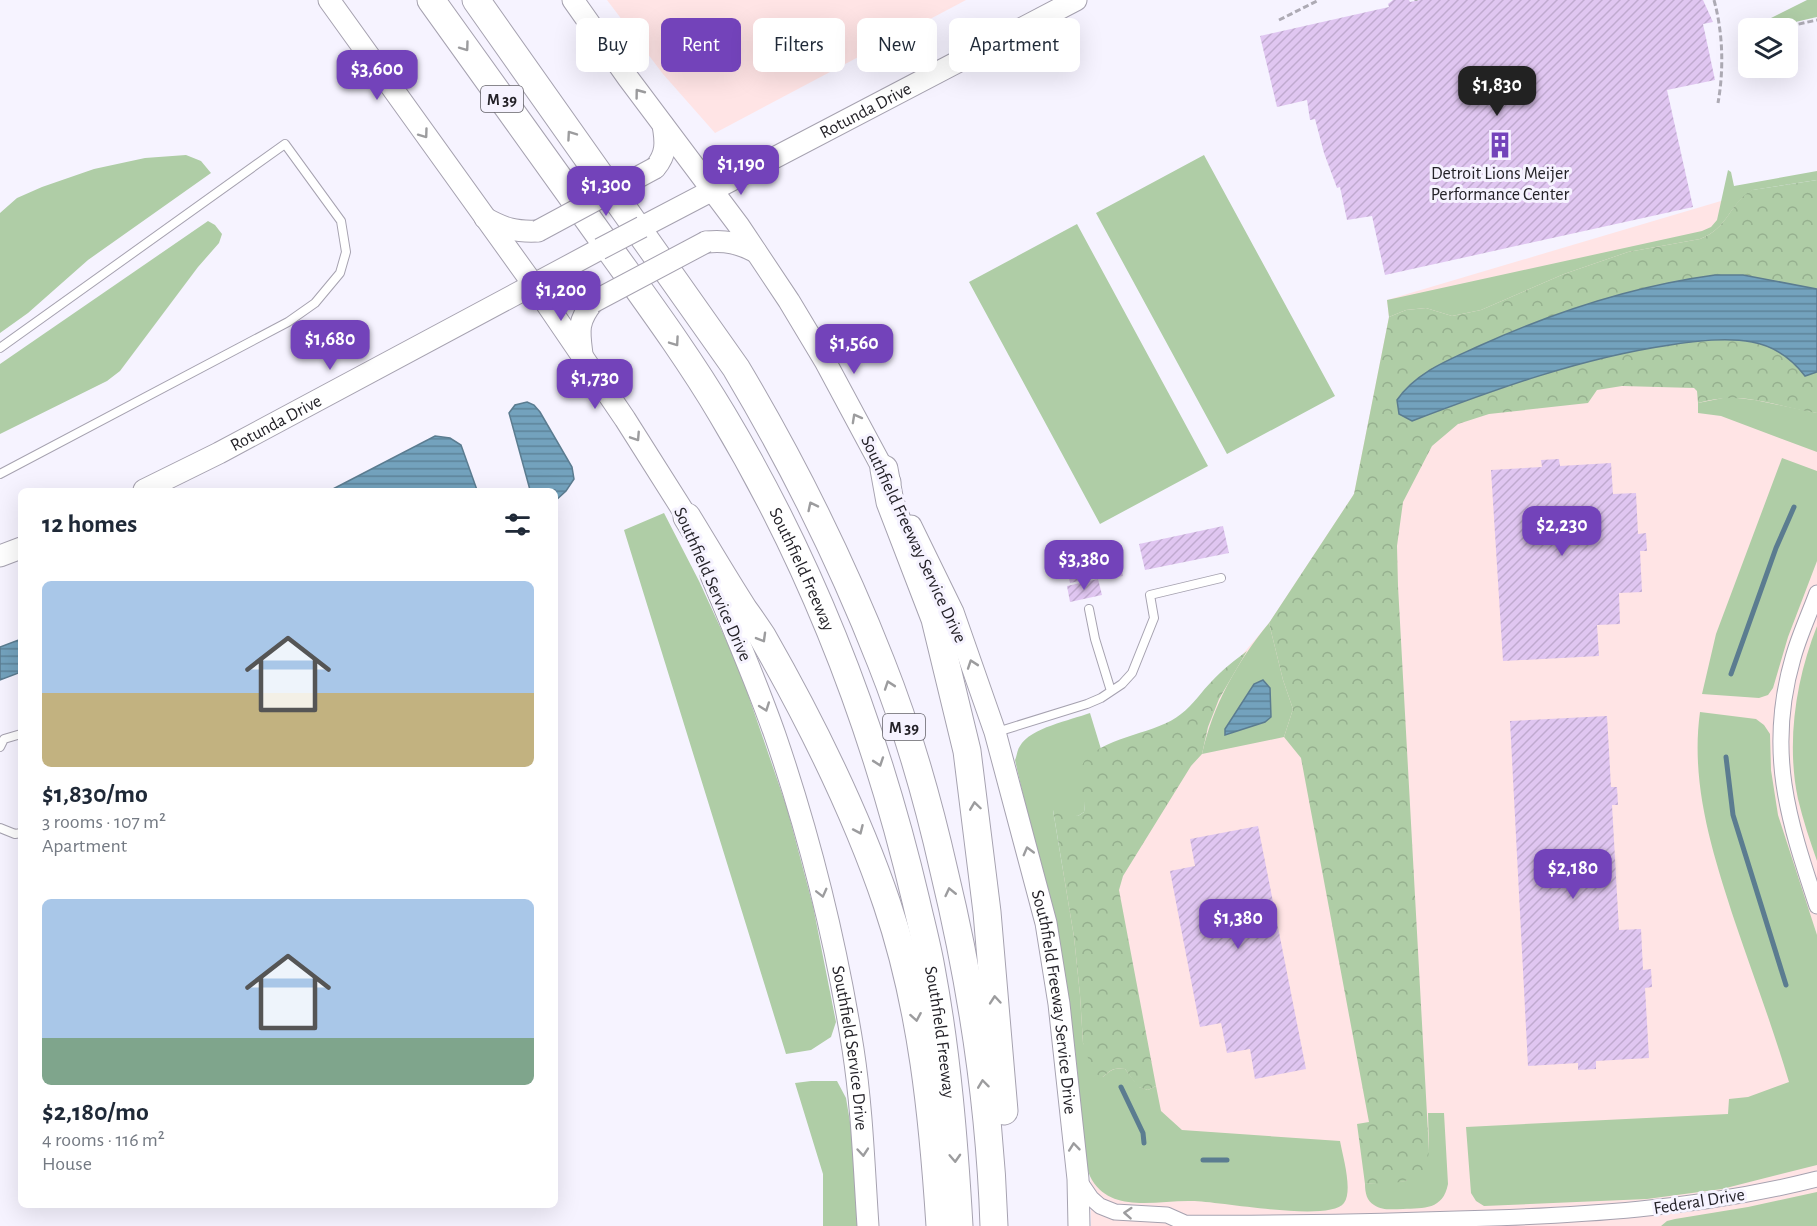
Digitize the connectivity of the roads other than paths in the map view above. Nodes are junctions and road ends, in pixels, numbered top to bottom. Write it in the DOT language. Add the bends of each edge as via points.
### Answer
graph roads {
  1 [pos="329,0"];
  2 [pos="431,0"];
  3 [pos="476,0"];
  4 [pos="573,0"];
  5 [pos="1076,0"];
  6 [pos="663,124"];
  7 [pos="712,190"];
  8 [pos="484,217"];
  9 [pos="756,252"];
  10 [pos="533,284"];
  11 [pos="0,348"];
  12 [pos="582,357"];
  13 [pos="884,469"];
  14 [pos="0,474"];
  15 [pos="148,488"];
  16 [pos="687,517"];
  17 [pos="18,549"];
  18 [pos="0,556"];
  19 [pos="1221,578"];
  20 [pos="1817,594"];
  21 [pos="1089,609"];
  22 [pos="1111,691"];
  23 [pos="995,732"];
  24 [pos="18,735"];
  25 [pos="0,747"];
  26 [pos="0,828"];
  27 [pos="18,833"];
  28 [pos="1817,906"];
  29 [pos="1078,1179"];
  30 [pos="1817,1179"];
  31 [pos="1182,1225"];
  32 [pos="868,1226"];
  33 [pos="940,1226"];
  34 [pos="959,1226"];
  35 [pos="994,1226"];
  36 [pos="1012,1226"];
  37 [pos="1079,1226"];
  1 -- 8 [label="main road, Southfield Service Drive, one-way"];
  2 -- 34 [label="highway, Southfield Freeway / M 39, one-way" via="699,376 757,475 813,593 879,764 896,818 931,967 954,1143"];
  35 -- 3 [label="highway, Southfield Freeway / M 39, one-way" via="987,1117 965,963 927,800 877,652 814,509 736,368"];
  6 -- 4 [label="main road, Southfield Freeway Service Drive, one-way"];
  5 -- 7 [label="main road, Rotunda Drive"];
  6 -- 7 [label="main road, Southfield Freeway Service Drive"];
  6 -- 8 [label="main road, bridge" via="665,150 656,168 538,231 502,228"];
  7 -- 9 [label="main road, Southfield Freeway Service Drive"];
  7 -- 10 [label="main road, Rotunda Drive, bridge"];
  8 -- 10 [label="main road, Southfield Service Drive"];
  9 -- 12 [label="main road, bridge" via="740,243 706,242 593,302 582,315"];
  13 -- 9 [label="main road, Southfield Freeway Service Drive, one-way" via="825,361"];
  10 -- 12 [label="main road, Southfield Service Drive"];
  10 -- 15 [label="main road, Rotunda Drive"];
  11 -- 14 [label="lane" via="285,144 341,221 346,252 340,273 315,303 288,322"];
  12 -- 16 [label="main road, Southfield Service Drive, one-way"];
  23 -- 13 [label="main road, Southfield Freeway Service Drive, one-way" via="953,612"];
  36 -- 13 [label="highway, one-way" via="987,912 967,751 935,620 890,502"];
  16 -- 32 [label="main road, Southfield Service Drive, one-way" via="753,675 801,815 819,883 853,1052"];
  16 -- 33 [label="highway, one-way" via="761,634 787,683 861,834 887,905 902,956 925,1071"];
  17 -- 18 [label="main road"];
  19 -- 22 [label="lane" via="1150,595 1154,618 1132,673"];
  20 -- 28 [label="street" via="1787,680 1780,760 1785,800"];
  21 -- 22 [label="lane"];
  22 -- 23 [label="lane" via="1078,707"];
  29 -- 23 [label="main road, Southfield Freeway Service Drive, one-way" via="1046,923"];
  24 -- 25 [label="lane" via="4,739"];
  26 -- 27 [label="lane"];
  31 -- 29 [label="street, Federal Drive, one-way" via="1167,1215 1115,1212 1101,1206"];
  29 -- 37 [label="main road, Southfield Freeway Service Drive"];
  30 -- 31 [label="street, Federal Drive" via="1730,1198 1624,1212"];
}
